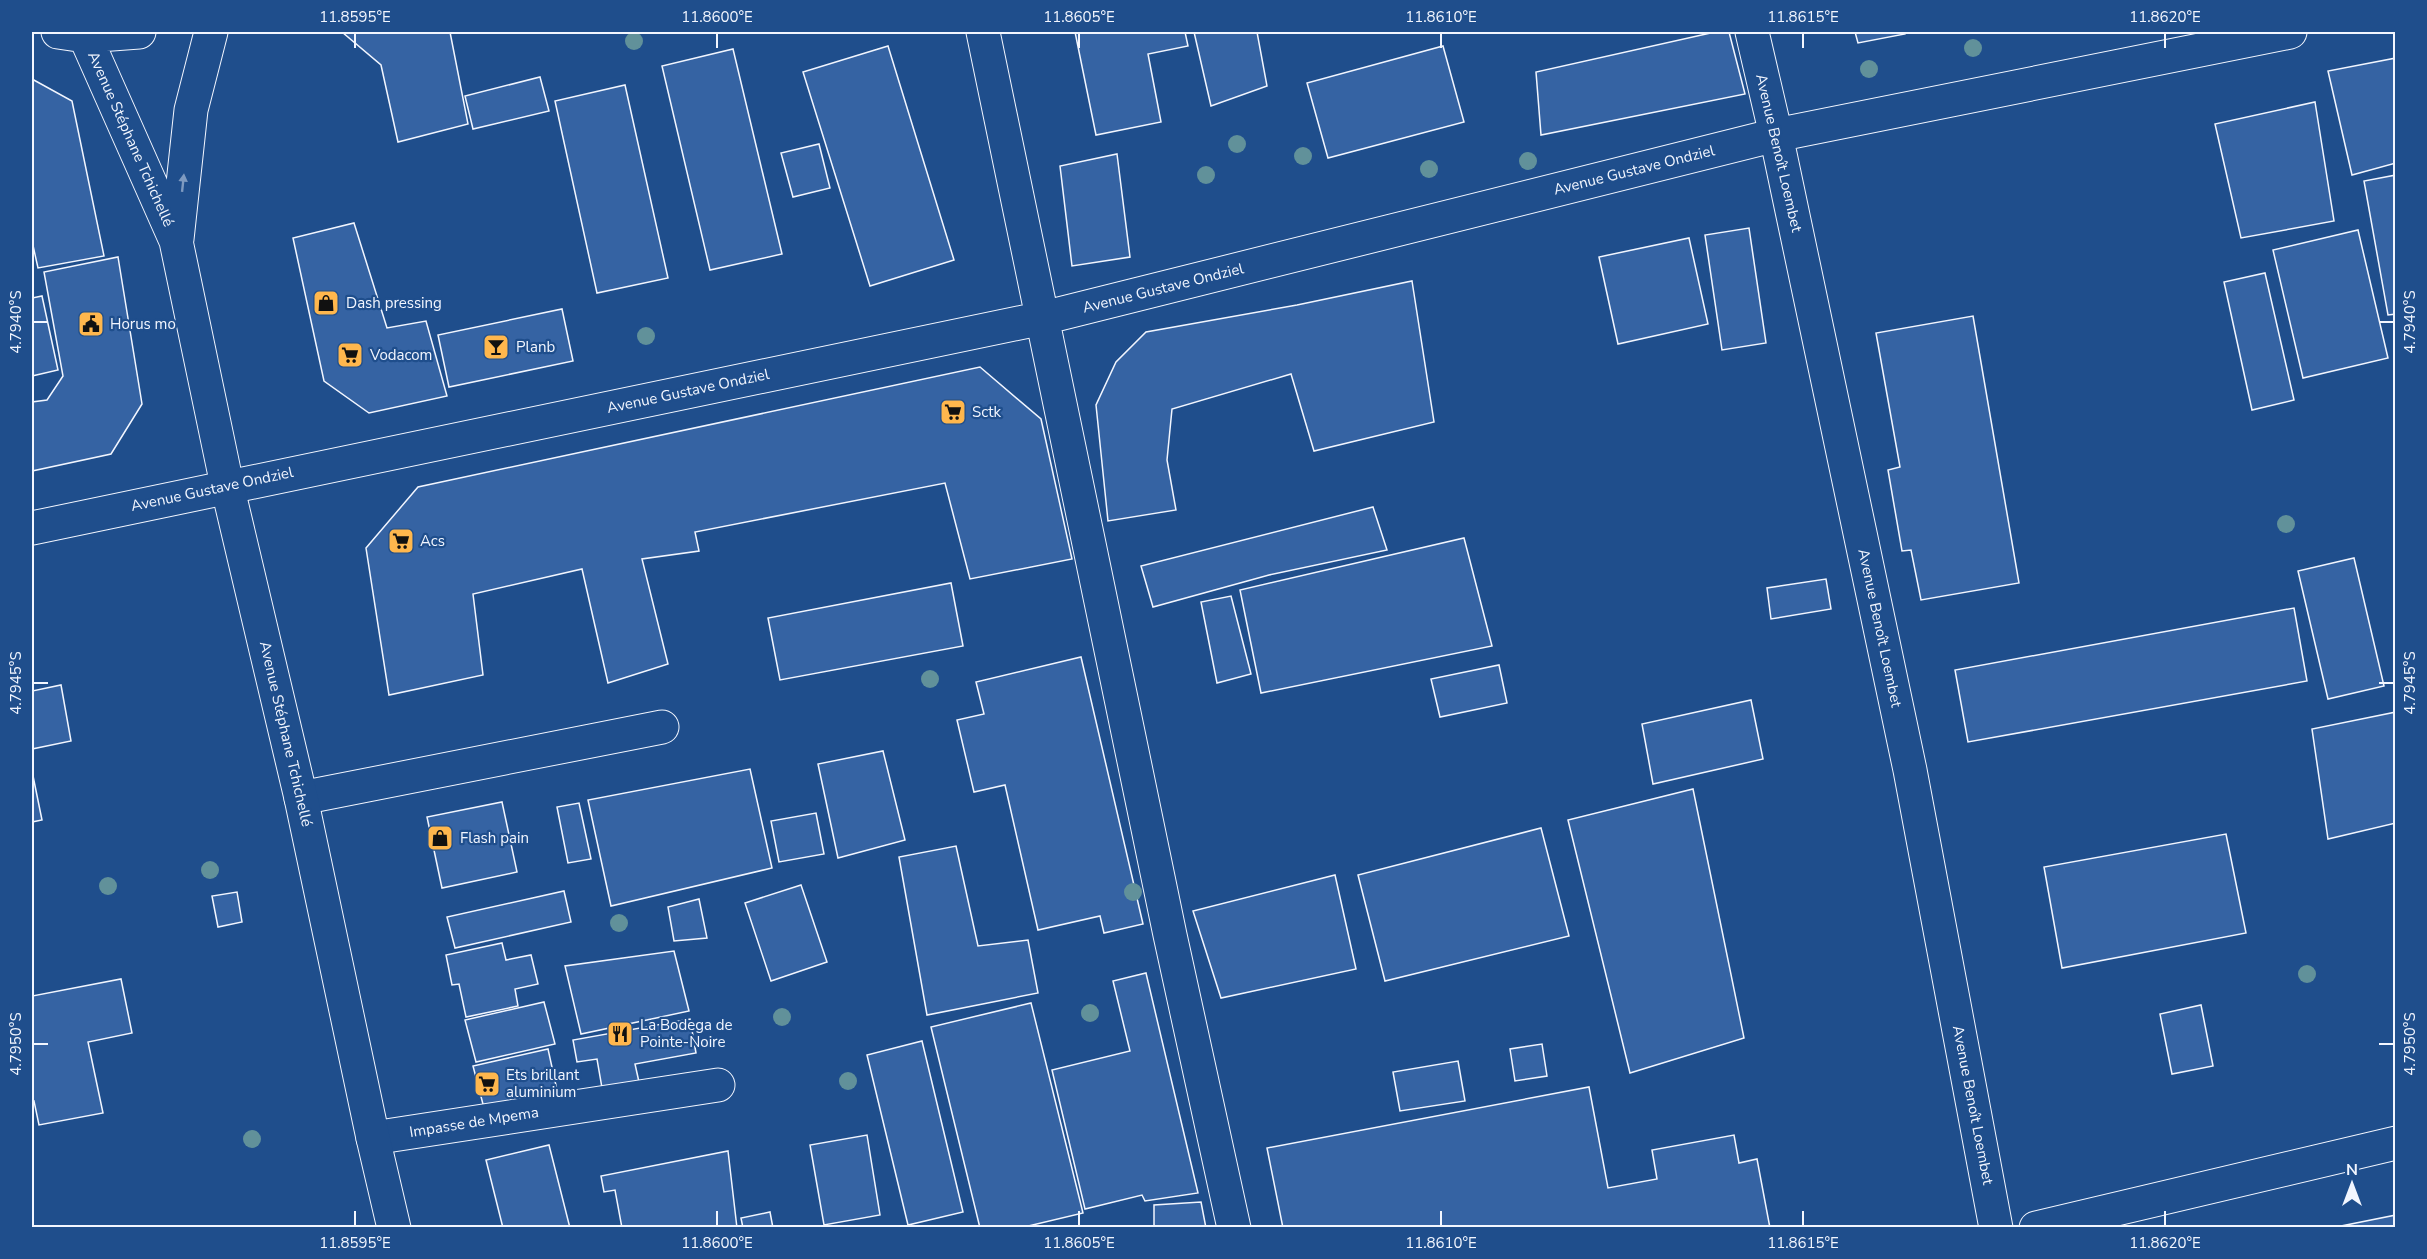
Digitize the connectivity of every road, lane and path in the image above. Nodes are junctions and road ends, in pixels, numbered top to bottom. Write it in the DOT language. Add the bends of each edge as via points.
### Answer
graph roads {
  1 [pos="139,32"];
  2 [pos="211,32"];
  3 [pos="983,32"];
  4 [pos="1752,32"];
  5 [pos="2290,32"];
  6 [pos="72,34"];
  7 [pos="1776,135"];
  8 [pos="176,241"];
  9 [pos="1043,318"];
  10 [pos="227,485"];
  11 [pos="32,528"];
  12 [pos="662,727"];
  13 [pos="301,798"];
  14 [pos="718,1085"];
  15 [pos="373,1138"];
  16 [pos="2396,1143"];
  17 [pos="394,1227"];
  18 [pos="1234,1227"];
  19 [pos="1996,1227"];
  20 [pos="2036,1227"];
  1 -- 6 [label="main road"];
  8 -- 2 [label="main road, Avenue Stéphane Tchichellé, one-way" via="191,110"];
  3 -- 9 [label="main road"];
  4 -- 7 [label="main road, Avenue Benoît Loembet"];
  5 -- 7 [label="main road, Avenue Gustave Ondziel"];
  6 -- 8 [label="main road, Avenue Stéphane Tchichellé"];
  7 -- 9 [label="main road, Avenue Gustave Ondziel"];
  7 -- 19 [label="main road, Avenue Benoît Loembet" via="1910,770"];
  8 -- 10 [label="main road, Avenue Stéphane Tchichellé"];
  9 -- 10 [label="main road, Avenue Gustave Ondziel"];
  9 -- 18 [label="main road"];
  10 -- 11 [label="main road, Avenue Gustave Ondziel"];
  10 -- 13 [label="main road, Avenue Stéphane Tchichellé"];
  12 -- 13 [label="main road"];
  13 -- 15 [label="main road, Avenue Stéphane Tchichellé"];
  14 -- 15 [label="main road, Impasse de Mpema"];
  15 -- 17 [label="main road, Avenue Stéphane Tchichellé"];
  16 -- 20 [label="main road"];
}
